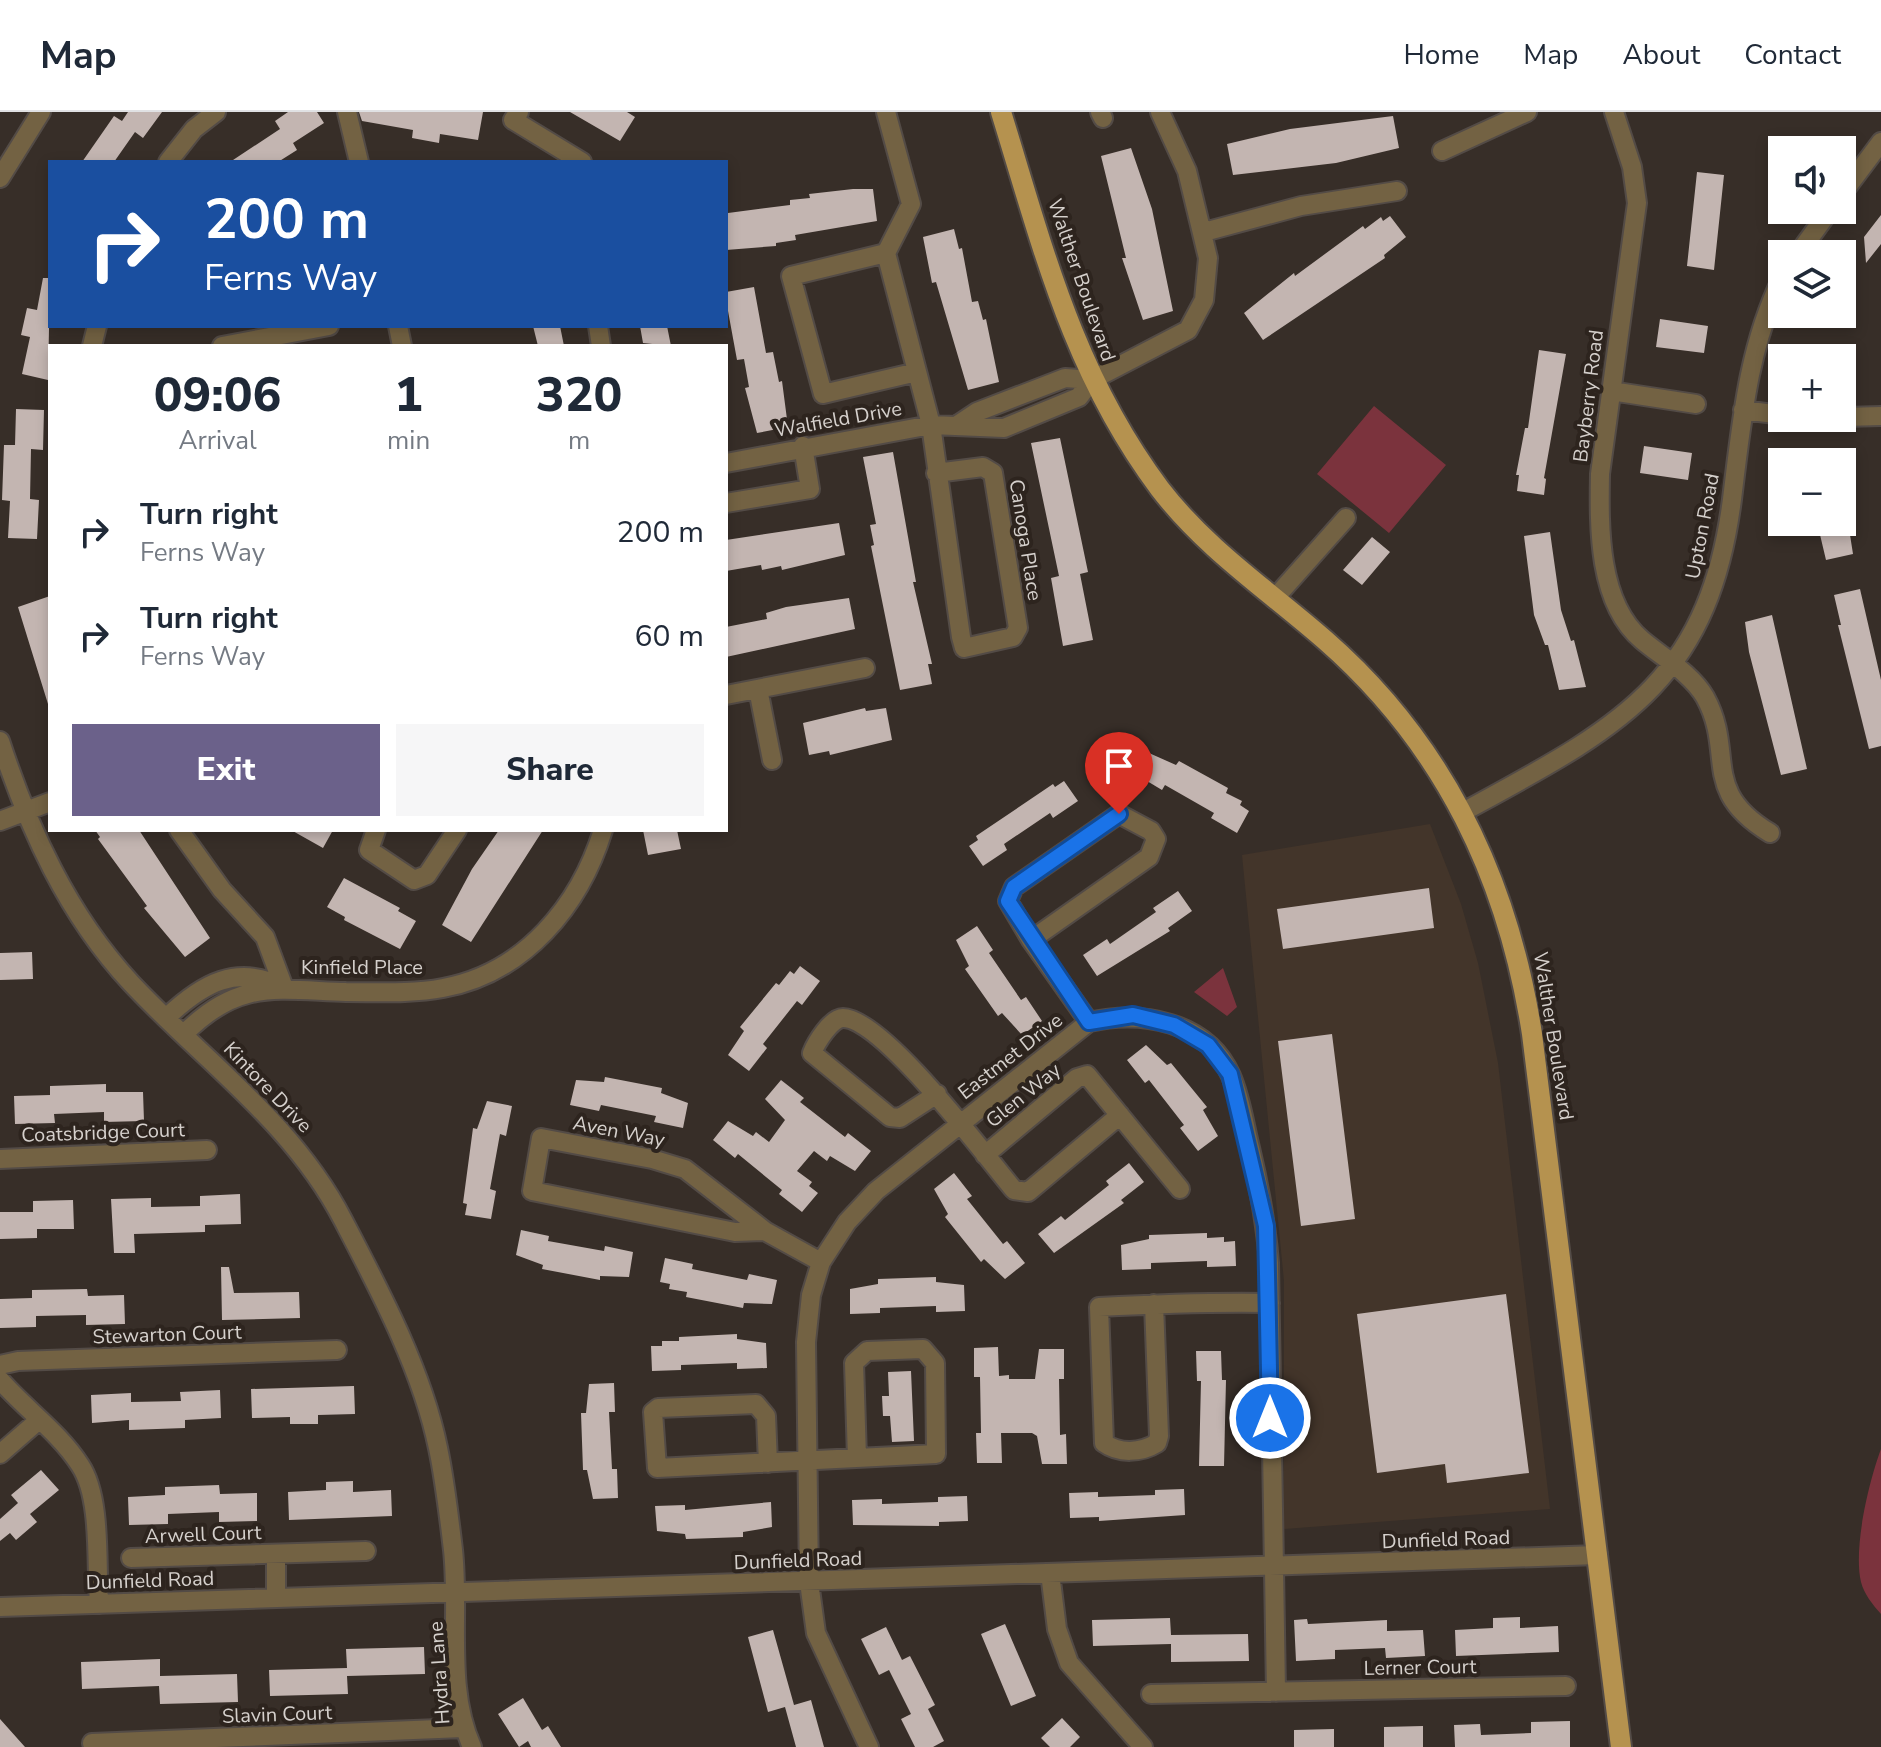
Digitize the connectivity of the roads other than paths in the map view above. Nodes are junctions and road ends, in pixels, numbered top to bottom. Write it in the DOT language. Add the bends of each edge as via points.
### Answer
graph roads {
  1 [pos="41,112"];
  2 [pos="216,112"];
  3 [pos="347,112"];
  4 [pos="519,112"];
  5 [pos="886,112"];
  6 [pos="1001,112"];
  7 [pos="1160,112"];
  8 [pos="1527,112"];
  9 [pos="1614,112"];
  10 [pos="1881,142"];
  11 [pos="1442,151"];
  12 [pos="170,160"];
  13 [pos="359,160"];
  14 [pos="579,160"];
  15 [pos="1856,175"];
  16 [pos="0,178"];
  17 [pos="1397,191"];
  18 [pos="1204,232"];
  19 [pos="886,253"];
  20 [pos="1768,310"];
  21 [pos="318,328"];
  22 [pos="233,344"];
  23 [pos="917,372"];
  24 [pos="1092,380"];
  25 [pos="1611,391"];
  26 [pos="1696,404"];
  27 [pos="1743,410"];
  28 [pos="1768,413"];
  29 [pos="1856,421"];
  30 [pos="1880,423"];
  31 [pos="931,425"];
  32 [pos="803,446"];
  33 [pos="728,463"];
  34 [pos="936,473"];
  35 [pos="728,503"];
  36 [pos="1346,518"];
  37 [pos="1274,599"];
  38 [pos="1672,665"];
  39 [pos="865,668"];
  40 [pos="758,689"];
  41 [pos="728,695"];
  42 [pos="0,741"];
  43 [pos="772,760"];
  44 [pos="48,803"];
  45 [pos="25,812"];
  46 [pos="1463,812"];
  47 [pos="0,821"];
  48 [pos="180,832"];
  49 [pos="375,832"];
  50 [pos="456,832"];
  51 [pos="602,832"];
  52 [pos="1770,833"];
  53 [pos="1031,940"];
  54 [pos="284,988"];
  55 [pos="167,1017"];
  56 [pos="1089,1022"];
  57 [pos="184,1034"];
  58 [pos="937,1094"];
  59 [pos="1120,1115"];
  60 [pos="962,1121"];
  61 [pos="207,1150"];
  62 [pos="985,1155"];
  63 [pos="0,1159"];
  64 [pos="1180,1189"];
  65 [pos="765,1231"];
  66 [pos="821,1262"];
  67 [pos="1270,1303"];
  68 [pos="1154,1304"];
  69 [pos="337,1350"];
  70 [pos="0,1365"];
  71 [pos="0,1380"];
  72 [pos="39,1420"];
  73 [pos="0,1454"];
  74 [pos="857,1458"];
  75 [pos="806,1462"];
  76 [pos="768,1463"];
  77 [pos="366,1551"];
  78 [pos="276,1554"];
  79 [pos="1598,1555"];
  80 [pos="131,1558"];
  81 [pos="1273,1566"];
  82 [pos="1050,1573"];
  83 [pos="809,1582"];
  84 [pos="457,1594"];
  85 [pos="276,1596"];
  86 [pos="99,1604"];
  87 [pos="0,1607"];
  88 [pos="1566,1686"];
  89 [pos="1276,1692"];
  90 [pos="1151,1694"];
  91 [pos="463,1728"];
  92 [pos="92,1743"];
  93 [pos="472,1747"];
  94 [pos="869,1747"];
  95 [pos="1143,1747"];
  96 [pos="1621,1747"];
  1 -- 16 [label="street"];
  2 -- 12 [label="street"];
  3 -- 13 [label="street"];
  4 -- 14 [label="street" via="513,120"];
  5 -- 19 [label="street" via="911,204"];
  6 -- 24 [label="main road, Walther Boulevard" via="1060,299"];
  7 -- 18 [label="street, Walfield Drive" via="1187,171"];
  8 -- 11 [label="street"];
  9 -- 25 [label="street, Bayberry Road" via="1637,203"];
  10 -- 15 [label="street"];
  17 -- 18 [label="street" via="1301,206"];
  18 -- 24 [label="street, Walfield Drive" via="1207,288 1188,330"];
  19 -- 23 [label="street, Canoga Place"];
  19 -- 23 [label="street" via="791,276 823,394"];
  20 -- 27 [label="street, Upton Road"];
  21 -- 22 [label="street"];
  23 -- 31 [label="street, Canoga Place"];
  24 -- 31 [label="street, Walfield Drive" via="1079,397 1004,428"];
  24 -- 37 [label="main road, Walther Boulevard" via="1163,493 1197,531"];
  25 -- 26 [label="street"];
  25 -- 38 [label="street, Bayberry Road" via="1599,510 1611,593 1622,621"];
  27 -- 28 [label="street"];
  27 -- 38 [label="street, Upton Road" via="1722,564 1706,608"];
  29 -- 30 [label="street"];
  31 -- 32 [label="street, Walfield Drive"];
  31 -- 34 [label="street, Canoga Place"];
  32 -- 33 [label="street, Walfield Drive"];
  32 -- 35 [label="street" via="810,489"];
  34 -- 34 [label="street, Canoga Place" via="983,467 993,473 1018,628 1013,637 964,648"];
  36 -- 37 [label="street"];
  37 -- 46 [label="main road, Walther Boulevard" via="1376,692 1414,736"];
  38 -- 46 [label="street, Upton Road" via="1599,736"];
  38 -- 52 [label="street, Bayberry Road" via="1706,700 1728,796 1749,820"];
  39 -- 40 [label="street"];
  40 -- 41 [label="street"];
  40 -- 43 [label="street"];
  42 -- 45 [label="street, Kintore Drive"];
  44 -- 45 [label="street"];
  45 -- 47 [label="street"];
  45 -- 55 [label="street, Kintore Drive" via="78,915 131,983"];
  46 -- 79 [label="main road, Walther Boulevard" via="1502,900 1524,981"];
  48 -- 54 [label="street" via="222,890 265,937"];
  49 -- 50 [label="street" via="369,850 414,880 427,875"];
  51 -- 54 [label="street, Kinfield Place" via="574,897 538,939 504,965 444,988"];
  53 -- 53 [label="street" via="1149,857 1156,848 1151,831 1119,814 1014,887 1008,901"];
  53 -- 56 [label="street"];
  54 -- 55 [label="street, Kinfield Place" via="264,977 230,978 200,989"];
  54 -- 57 [label="street, Kinfield Place" via="223,1001"];
  55 -- 57 [label="street, Kintore Drive"];
  56 -- 60 [label="street, Eastmet Drive"];
  56 -- 67 [label="street, Eastmet Drive" via="1133,1015 1174,1025 1198,1036 1223,1061 1237,1093 1263,1204"];
  57 -- 84 [label="street, Kintore Drive" via="288,1135 343,1219 416,1378 438,1446"];
  58 -- 58 [label="street, Glen Way" via="855,1021 835,1021 812,1053 890,1117 900,1118"];
  58 -- 60 [label="street, Glen Way"];
  59 -- 62 [label="street, Glen Way" via="1028,1192 1014,1190"];
  59 -- 62 [label="street, Glen Way" via="1087,1075"];
  59 -- 64 [label="street, Glen Way"];
  60 -- 62 [label="street, Glen Way"];
  60 -- 66 [label="street, Eastmet Drive" via="864,1202"];
  61 -- 63 [label="street, Coatsbridge Court"];
  65 -- 65 [label="street, Aven Way" via="685,1169 541,1138 532,1191 735,1232"];
  65 -- 66 [label="street, Aven Way"];
  66 -- 75 [label="street, Eastmet Drive" via="806,1342"];
  67 -- 68 [label="street"];
  67 -- 81 [label="street, Eastmet Drive"];
  68 -- 68 [label="street" via="1099,1307 1104,1443 1119,1450 1150,1447 1159,1436"];
  69 -- 70 [label="street, Stewarton Court"];
  71 -- 72 [label="street"];
  72 -- 73 [label="street"];
  72 -- 86 [label="street" via="86,1476"];
  74 -- 74 [label="street" via="936,1454 935,1363 923,1349 867,1351 854,1363"];
  74 -- 75 [label="street"];
  75 -- 76 [label="street"];
  75 -- 83 [label="street, Eastmet Drive"];
  76 -- 76 [label="street" via="766,1416 756,1404 653,1412 657,1468"];
  77 -- 78 [label="street, Arwell Court"];
  78 -- 80 [label="street, Arwell Court"];
  78 -- 85 [label="street, Arwell Court"];
  79 -- 81 [label="street, Dunfield Road"];
  79 -- 96 [label="main road, Walther Boulevard"];
  81 -- 82 [label="street, Dunfield Road"];
  81 -- 89 [label="street"];
  82 -- 83 [label="street, Dunfield Road"];
  82 -- 95 [label="street" via="1057,1629 1069,1663"];
  83 -- 84 [label="street, Dunfield Road"];
  83 -- 94 [label="street, Eastmet Drive" via="816,1633"];
  84 -- 85 [label="street, Dunfield Road"];
  84 -- 91 [label="street, Hydra Lane"];
  85 -- 86 [label="street, Dunfield Road"];
  86 -- 87 [label="street, Dunfield Road"];
  88 -- 89 [label="street, Lerner Court"];
  89 -- 90 [label="street, Lerner Court"];
  91 -- 92 [label="street, Slavin Court"];
  91 -- 93 [label="street, Hydra Lane"];
}
